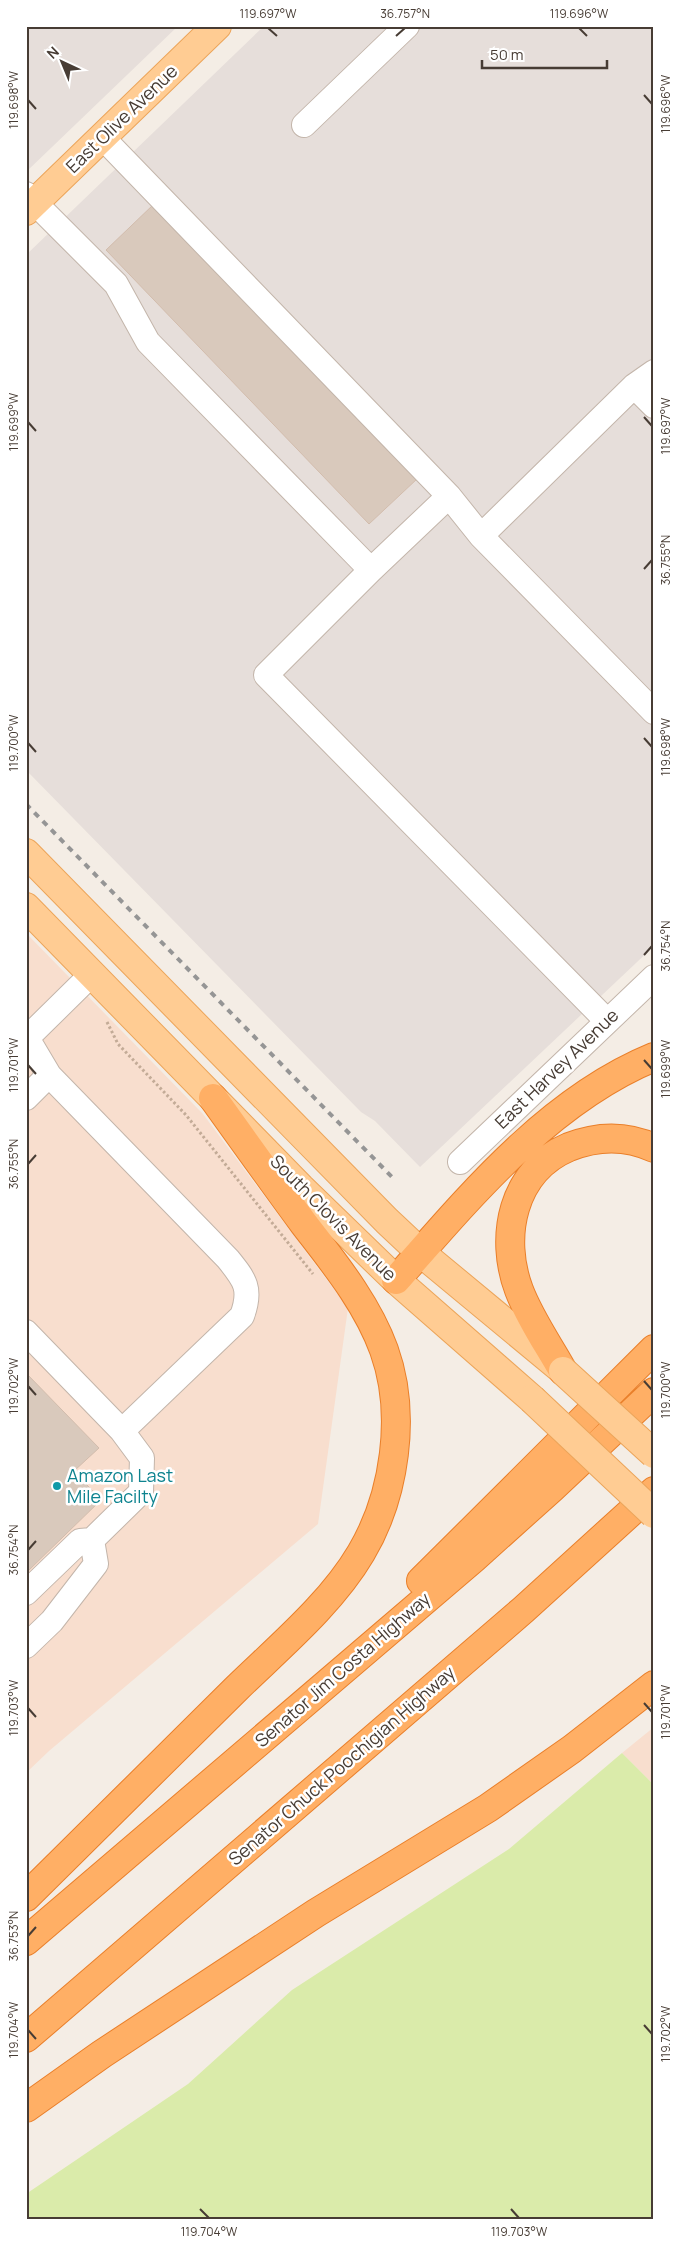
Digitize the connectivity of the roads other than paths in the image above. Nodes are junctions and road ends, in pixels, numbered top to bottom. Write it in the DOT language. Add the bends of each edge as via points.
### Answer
graph roads {
  1 [pos="217,26"];
  2 [pos="407,26"];
  3 [pos="304,125"];
  4 [pos="102,137"];
  5 [pos="29,203"];
  6 [pos="654,372"];
  7 [pos="634,386"];
  8 [pos="654,406"];
  9 [pos="449,496"];
  10 [pos="481,536"];
  11 [pos="371,570"];
  12 [pos="654,712"];
  13 [pos="26,853"];
  14 [pos="26,907"];
  15 [pos="92,974"];
  16 [pos="654,977"];
  17 [pos="607,1021"];
  18 [pos="27,1039"];
  19 [pos="654,1057"];
  20 [pos="49,1076"];
  21 [pos="26,1098"];
  22 [pos="213,1098"];
  23 [pos="302,1136"];
  24 [pos="654,1148"];
  25 [pos="460,1162"];
  26 [pos="420,1252"];
  27 [pos="396,1280"];
  28 [pos="26,1332"];
  29 [pos="654,1349"];
  30 [pos="563,1371"];
  31 [pos="654,1392"];
  32 [pos="122,1431"];
  33 [pos="654,1454"];
  34 [pos="654,1491"];
  35 [pos="654,1514"];
  36 [pos="92,1540"];
  37 [pos="26,1593"];
  38 [pos="26,1646"];
  39 [pos="654,1685"];
  40 [pos="248,1751"];
  41 [pos="26,1897"];
  42 [pos="26,1941"];
  43 [pos="26,2038"];
  44 [pos="26,2108"];
  1 -- 4 [label="main road, East Olive Avenue"];
  2 -- 3 [label="lane"];
  4 -- 5 [label="main road, East Olive Avenue"];
  4 -- 9 [label="lane"];
  5 -- 11 [label="lane" via="116,284 148,342"];
  6 -- 7 [label="lane"];
  7 -- 8 [label="lane"];
  7 -- 10 [label="lane"];
  9 -- 10 [label="lane"];
  9 -- 11 [label="lane"];
  10 -- 12 [label="lane"];
  11 -- 17 [label="lane" via="266,675"];
  13 -- 23 [label="main road, South Clovis Avenue"];
  14 -- 15 [label="main road, South Clovis Avenue"];
  15 -- 18 [label="lane"];
  15 -- 22 [label="main road, South Clovis Avenue"];
  15 -- 23 [label="main road" via="118,974 232,1088"];
  16 -- 17 [label="lane, East Harvey Avenue"];
  17 -- 25 [label="lane, East Harvey Avenue"];
  18 -- 20 [label="lane"];
  19 -- 26 [label="highway" via="592,1091 536,1132"];
  20 -- 21 [label="lane"];
  20 -- 32 [label="lane" via="228,1259 245,1281 248,1300 242,1316"];
  22 -- 27 [label="main road, South Clovis Avenue"];
  22 -- 41 [label="highway" via="351,1286 374,1326 385,1351 394,1401 394,1450 390,1476 375,1527 348,1574 294,1632"];
  23 -- 26 [label="main road, South Clovis Avenue"];
  24 -- 30 [label="highway" via="612,1138 577,1144 559,1151 541,1164 525,1182 518,1198 512,1218 514,1271 527,1309"];
  26 -- 27 [label="highway"];
  26 -- 30 [label="main road, South Clovis Avenue"];
  27 -- 35 [label="main road, South Clovis Avenue, bridge" via="532,1399"];
  28 -- 32 [label="lane"];
  29 -- 40 [label="highway"];
  30 -- 33 [label="main road, South Clovis Avenue, bridge"];
  31 -- 40 [label="highway, Senator Jim Costa Highway" via="481,1551"];
  32 -- 36 [label="lane" via="142,1458 141,1492"];
  34 -- 43 [label="highway, Senator Chuck Poochigian Highway" via="523,1610"];
  36 -- 37 [label="lane" via="80,1541"];
  36 -- 38 [label="lane" via="96,1564 52,1620"];
  39 -- 44 [label="highway" via="488,1808 316,1913"];
  40 -- 42 [label="highway, Senator Jim Costa Highway"];
}
